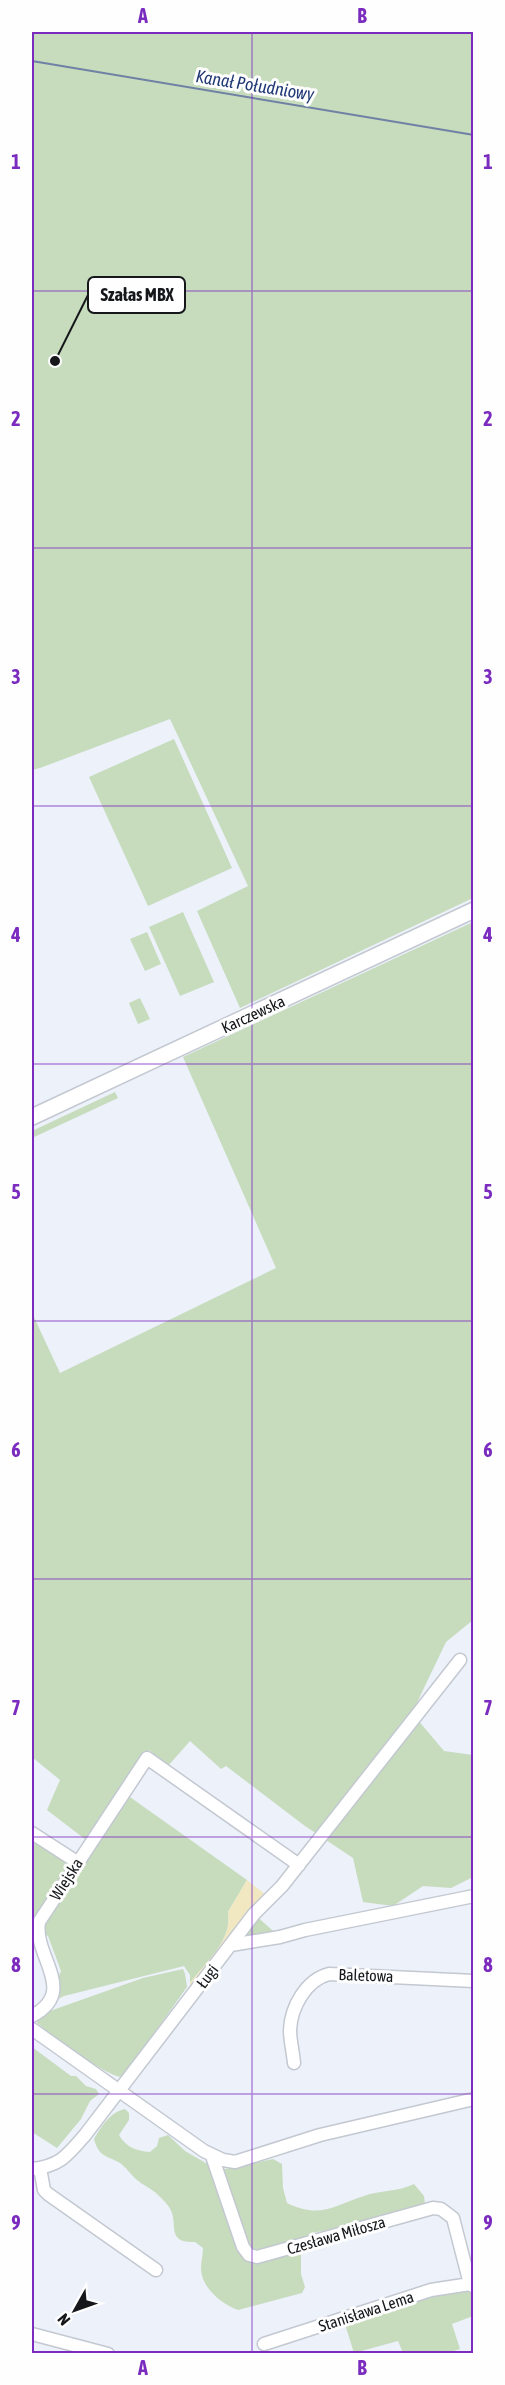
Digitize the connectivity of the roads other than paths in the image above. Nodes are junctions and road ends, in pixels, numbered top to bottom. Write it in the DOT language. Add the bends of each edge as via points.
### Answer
graph roads {
  1 [pos="474,910"];
  2 [pos="32,1117"];
  3 [pos="460,1660"];
  4 [pos="32,1833"];
  5 [pos="77,1862"];
  6 [pos="299,1865"];
  7 [pos="474,1896"];
  8 [pos="231,1945"];
  9 [pos="474,1981"];
  10 [pos="37,2013"];
  11 [pos="32,2029"];
  12 [pos="294,2063"];
  13 [pos="121,2091"];
  14 [pos="474,2099"];
  15 [pos="212,2156"];
  16 [pos="36,2168"];
  17 [pos="156,2270"];
  18 [pos="472,2285"];
  19 [pos="32,2334"];
  20 [pos="264,2344"];
  21 [pos="108,2354"];
  1 -- 2 [label="main road, Karczewska"];
  3 -- 6 [label="street, Ługi"];
  4 -- 5 [label="street"];
  5 -- 6 [label="street, Wiejska" via="147,1758"];
  5 -- 10 [label="street, Wiejska" via="39,1922 53,1985 51,1998"];
  6 -- 8 [label="street, Ługi"];
  7 -- 8 [label="street"];
  8 -- 13 [label="street, Ługi"];
  9 -- 12 [label="street, Baletowa" via="320,1976 303,1992 293,2018 290,2030"];
  11 -- 13 [label="street"];
  13 -- 15 [label="street"];
  13 -- 16 [label="street" via="66,2157"];
  14 -- 15 [label="street" via="320,2135 236,2162"];
  15 -- 18 [label="street, Czesława Miłosza" via="249,2255 256,2257 441,2208 453,2218"];
  16 -- 17 [label="street" via="48,2194"];
  18 -- 20 [label="street, Stanisława Lema" via="431,2290"];
  19 -- 21 [label="street"];
}
